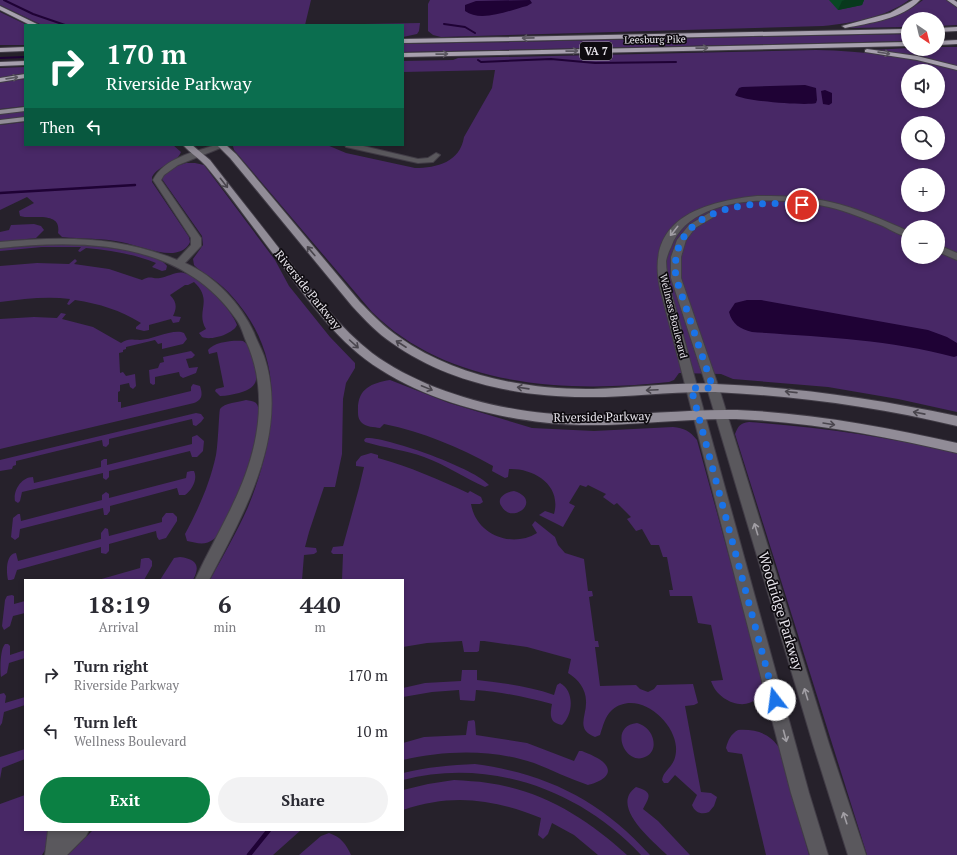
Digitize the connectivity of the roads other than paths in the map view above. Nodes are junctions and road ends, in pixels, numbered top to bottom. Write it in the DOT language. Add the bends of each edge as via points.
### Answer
graph roads {
  1 [pos="917,0"];
  2 [pos="950,0"];
  3 [pos="957,5"];
  4 [pos="0,8"];
  5 [pos="32,24"];
  6 [pos="901,30"];
  7 [pos="945,30"];
  8 [pos="957,30"];
  9 [pos="763,34"];
  10 [pos="404,41"];
  11 [pos="957,42"];
  12 [pos="945,43"];
  13 [pos="901,44"];
  14 [pos="790,46"];
  15 [pos="24,49"];
  16 [pos="0,50"];
  17 [pos="404,55"];
  18 [pos="24,63"];
  19 [pos="0,64"];
  20 [pos="957,68"];
  21 [pos="24,76"];
  22 [pos="0,80"];
  23 [pos="24,108"];
  24 [pos="0,112"];
  25 [pos="24,119"];
  26 [pos="0,122"];
  27 [pos="188,146"];
  28 [pos="219,146"];
  29 [pos="223,146"];
  30 [pos="353,146"];
  31 [pos="198,154"];
  32 [pos="436,155"];
  33 [pos="901,231"];
  34 [pos="901,239"];
  35 [pos="0,245"];
  36 [pos="945,251"];
  37 [pos="957,257"];
  38 [pos="945,259"];
  39 [pos="180,263"];
  40 [pos="957,265"];
  41 [pos="691,388"];
  42 [pos="713,388"];
  43 [pos="698,414"];
  44 [pos="721,415"];
  45 [pos="957,421"];
  46 [pos="957,448"];
  47 [pos="203,579"];
  48 [pos="57,831"];
  49 [pos="79,831"];
  50 [pos="54,854"];
  51 [pos="819,855"];
  52 [pos="857,855"];
  1 -- 9 [label="highway" via="902,9 860,23"];
  2 -- 3 [label="highway"];
  4 -- 5 [label="highway"];
  6 -- 9 [label="highway, Leesburg Pike / VA 7"];
  7 -- 8 [label="highway"];
  9 -- 10 [label="highway, Leesburg Pike / VA 7, one-way"];
  11 -- 12 [label="highway"];
  13 -- 14 [label="highway, Leesburg Pike / VA 7"];
  17 -- 14 [label="highway, Leesburg Pike / VA 7, one-way"];
  14 -- 20 [label="highway, one-way" via="883,52"];
  15 -- 16 [label="highway"];
  18 -- 19 [label="highway"];
  22 -- 21 [label="highway, one-way"];
  23 -- 24 [label="main road"];
  25 -- 26 [label="main road"];
  27 -- 31 [label="main road, Riverside Parkway"];
  28 -- 31 [label="street"];
  41 -- 29 [label="main road, Riverside Parkway, one-way" via="582,393 544,391 477,378 426,358 377,326"];
  30 -- 32 [label="street" via="418,161 430,160"];
  31 -- 39 [label="street" via="167,166 158,173 157,180 196,238 196,246"];
  31 -- 43 [label="main road, Riverside Parkway, one-way" via="343,334 380,364 406,379 492,409 530,416 581,420"];
  33 -- 41 [label="street, Wellness Boulevard, one-way" via="853,211 792,198 729,201 708,208 688,219 671,236 661,260 664,288"];
  34 -- 42 [label="street, Wellness Boulevard" via="848,216 793,204 755,204 731,208 696,223 680,241 676,254 676,278"];
  35 -- 39 [label="street" via="47,241 96,242 134,248"];
  36 -- 37 [label="street"];
  38 -- 40 [label="street"];
  39 -- 47 [label="street" via="210,283 241,316 261,364 264,391 263,428 253,474 235,517"];
  41 -- 42 [label="main road, Riverside Parkway"];
  41 -- 43 [label="street"];
  42 -- 44 [label="street, Woodridge Parkway"];
  45 -- 42 [label="main road, Riverside Parkway, one-way" via="829,397"];
  43 -- 44 [label="main road, Riverside Parkway"];
  43 -- 51 [label="street, one-way"];
  44 -- 46 [label="main road, Riverside Parkway, one-way" via="817,422"];
  52 -- 44 [label="street, Woodridge Parkway, one-way" via="818,737"];
  48 -- 50 [label="street"];
  49 -- 50 [label="street"];
}
